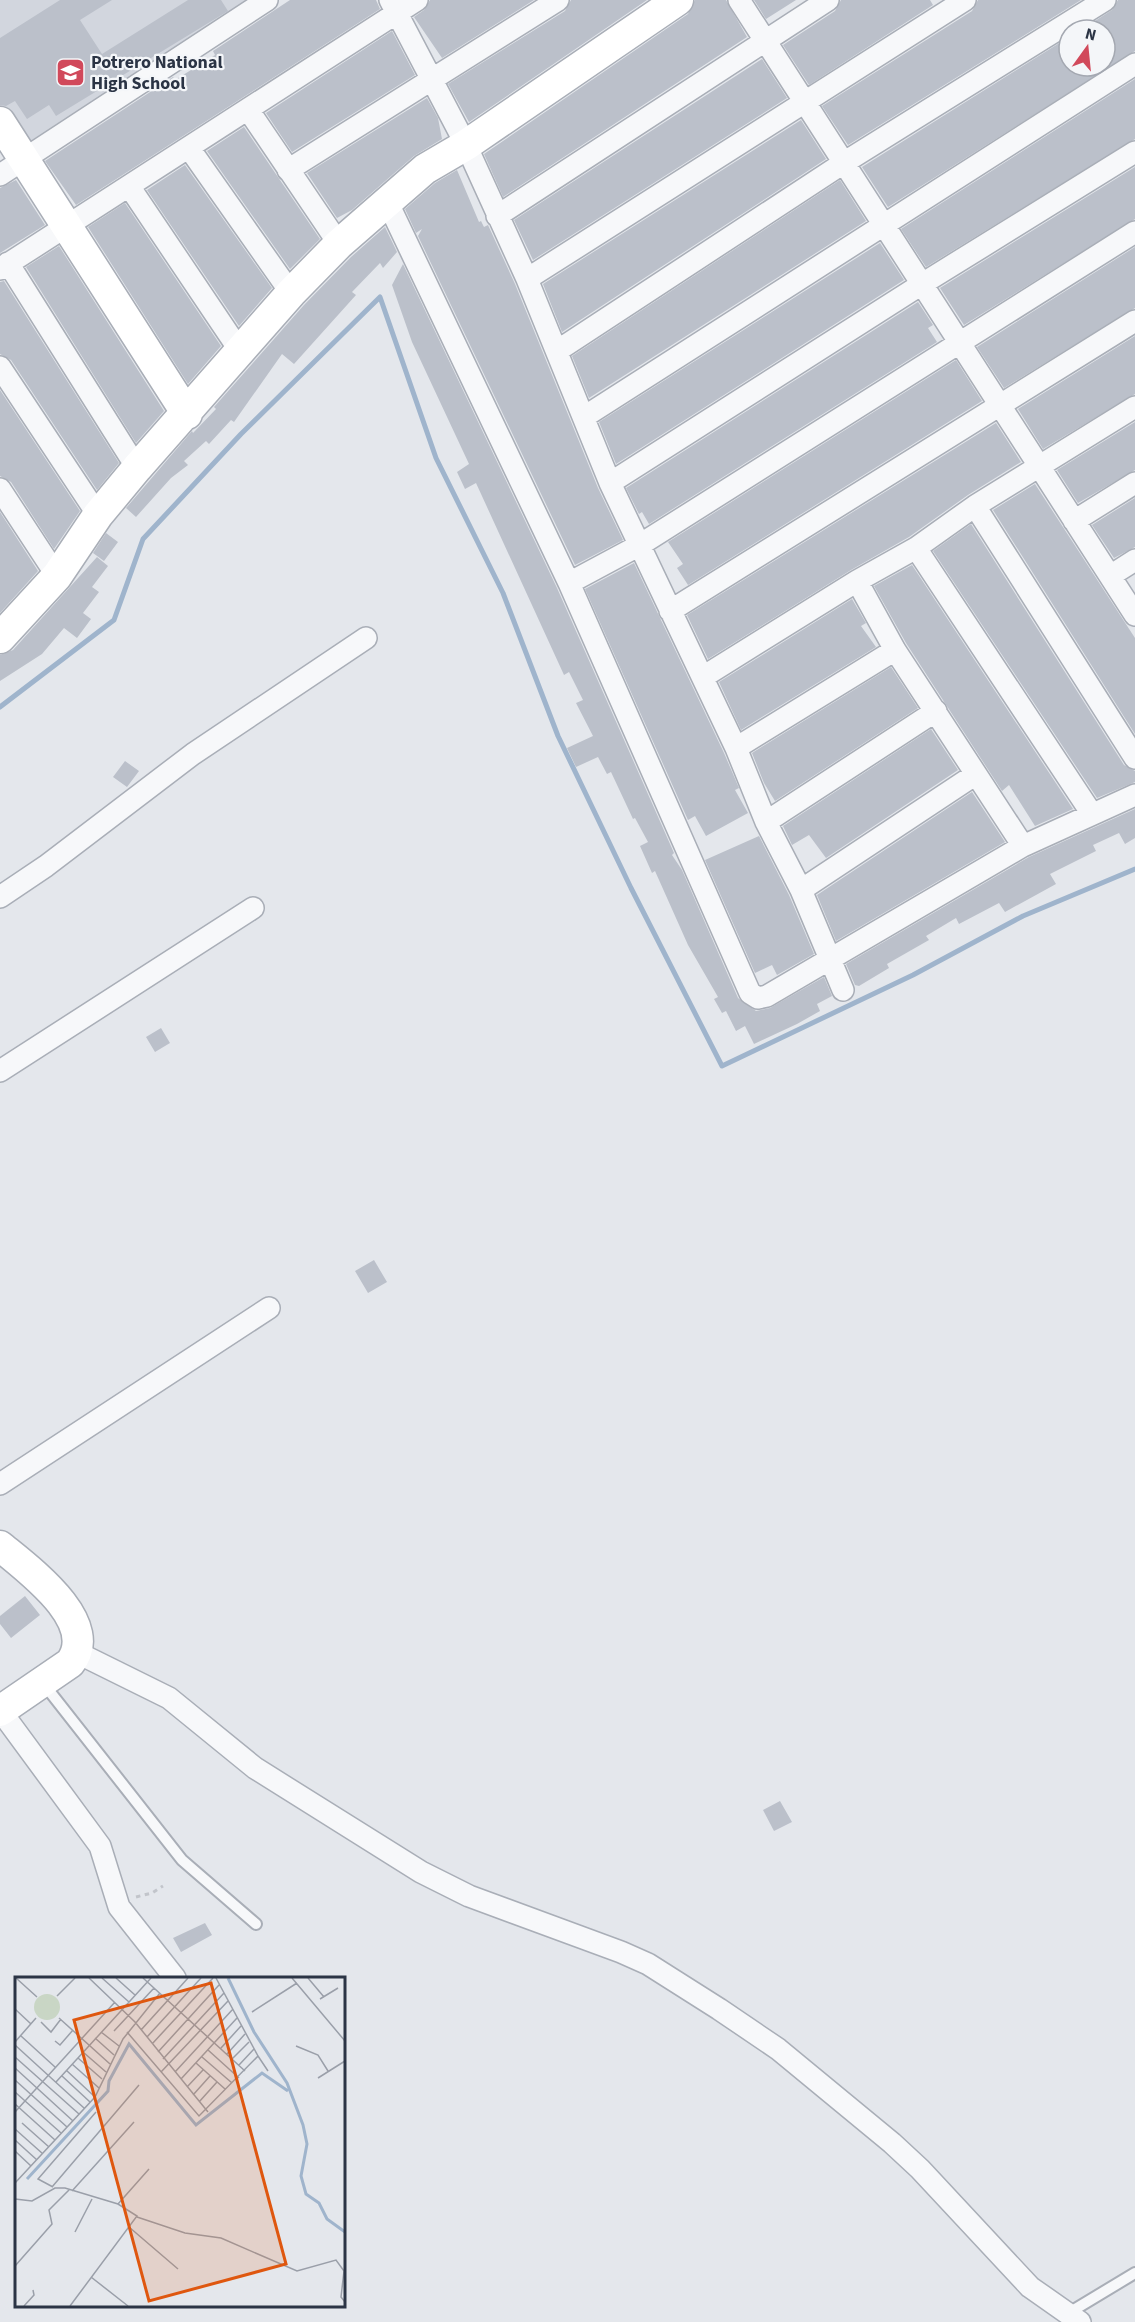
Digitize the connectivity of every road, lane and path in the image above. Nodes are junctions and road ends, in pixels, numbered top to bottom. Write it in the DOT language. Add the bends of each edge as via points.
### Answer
graph roads {
  1 [pos="267,0"];
  2 [pos="417,0"];
  3 [pos="558,0"];
  4 [pos="678,0"];
  5 [pos="739,0"];
  6 [pos="828,0"];
  7 [pos="965,0"];
  8 [pos="1105,0"];
  9 [pos="394,6"];
  10 [pos="766,39"];
  11 [pos="1135,64"];
  12 [pos="433,81"];
  13 [pos="804,100"];
  14 [pos="249,111"];
  15 [pos="0,122"];
  16 [pos="466,144"];
  17 [pos="189,148"];
  18 [pos="1135,152"];
  19 [pos="845,162"];
  20 [pos="12,167"];
  21 [pos="288,170"];
  22 [pos="129,186"];
  23 [pos="387,201"];
  24 [pos="497,216"];
  25 [pos="884,223"];
  26 [pos="66,227"];
  27 [pos="1135,232"];
  28 [pos="339,244"];
  29 [pos="4,266"];
  30 [pos="527,279"];
  31 [pos="922,284"];
  32 [pos="291,293"];
  33 [pos="1135,321"];
  34 [pos="960,342"];
  35 [pos="240,351"];
  36 [pos="557,351"];
  37 [pos="0,367"];
  38 [pos="1001,406"];
  39 [pos="1135,407"];
  40 [pos="187,414"];
  41 [pos="584,417"];
  42 [pos="137,468"];
  43 [pos="1041,468"];
  44 [pos="610,483"];
  45 [pos="1135,483"];
  46 [pos="0,489"];
  47 [pos="975,506"];
  48 [pos="98,515"];
  49 [pos="1074,521"];
  50 [pos="639,546"];
  51 [pos="916,548"];
  52 [pos="1135,560"];
  53 [pos="57,576"];
  54 [pos="1110,576"];
  55 [pos="856,581"];
  56 [pos="569,583"];
  57 [pos="670,611"];
  58 [pos="1135,615"];
  59 [pos="2,632"];
  60 [pos="366,638"];
  61 [pos="895,650"];
  62 [pos="703,677"];
  63 [pos="936,711"];
  64 [pos="736,748"];
  65 [pos="1135,758"];
  66 [pos="976,774"];
  67 [pos="1135,795"];
  68 [pos="1092,814"];
  69 [pos="766,822"];
  70 [pos="1023,846"];
  71 [pos="801,890"];
  72 [pos="0,897"];
  73 [pos="253,908"];
  74 [pos="829,959"];
  75 [pos="843,990"];
  76 [pos="0,1071"];
  77 [pos="269,1308"];
  78 [pos="0,1484"];
  79 [pos="0,1546"];
  80 [pos="78,1653"];
  81 [pos="42,1682"];
  82 [pos="0,1711"];
  83 [pos="163,1886"];
  84 [pos="117,1903"];
  85 [pos="256,1924"];
  86 [pos="174,1977"];
  87 [pos="1135,2273"];
  88 [pos="1074,2318"];
  1 -- 20 [label="street"];
  2 -- 9 [label="street"];
  3 -- 12 [label="street"];
  4 -- 16 [label="street"];
  5 -- 10 [label="street"];
  6 -- 10 [label="street"];
  7 -- 13 [label="street"];
  8 -- 19 [label="street"];
  9 -- 12 [label="street"];
  9 -- 14 [label="street"];
  10 -- 13 [label="street"];
  10 -- 24 [label="street"];
  11 -- 25 [label="street"];
  12 -- 16 [label="street"];
  12 -- 21 [label="street"];
  13 -- 19 [label="street"];
  13 -- 30 [label="street"];
  14 -- 17 [label="street"];
  14 -- 21 [label="street"];
  15 -- 20 [label="street"];
  16 -- 23 [label="street" via="425,169"];
  16 -- 24 [label="street"];
  17 -- 22 [label="street"];
  17 -- 32 [label="street"];
  18 -- 31 [label="street"];
  19 -- 25 [label="street"];
  19 -- 36 [label="street"];
  20 -- 26 [label="street"];
  21 -- 28 [label="street"];
  22 -- 26 [label="street"];
  22 -- 35 [label="street"];
  23 -- 28 [label="street"];
  23 -- 56 [label="street"];
  24 -- 30 [label="street"];
  25 -- 31 [label="street"];
  25 -- 41 [label="street"];
  26 -- 29 [label="street"];
  26 -- 40 [label="street"];
  27 -- 34 [label="street"];
  28 -- 32 [label="street"];
  29 -- 42 [label="street"];
  30 -- 36 [label="street"];
  31 -- 34 [label="street"];
  31 -- 44 [label="street"];
  32 -- 35 [label="street"];
  33 -- 38 [label="street"];
  34 -- 38 [label="street"];
  34 -- 50 [label="street"];
  35 -- 40 [label="street"];
  36 -- 41 [label="street"];
  37 -- 48 [label="street"];
  38 -- 43 [label="street"];
  38 -- 57 [label="street"];
  39 -- 43 [label="street"];
  40 -- 42 [label="street"];
  41 -- 44 [label="street"];
  42 -- 48 [label="street"];
  43 -- 47 [label="street"];
  43 -- 49 [label="street"];
  44 -- 50 [label="street"];
  45 -- 49 [label="street"];
  46 -- 53 [label="street"];
  47 -- 51 [label="street"];
  47 -- 65 [label="street"];
  48 -- 53 [label="street"];
  49 -- 54 [label="street"];
  50 -- 56 [label="street"];
  50 -- 57 [label="street"];
  51 -- 55 [label="street"];
  51 -- 68 [label="street"];
  52 -- 54 [label="street"];
  53 -- 59 [label="street"];
  54 -- 58 [label="street"];
  55 -- 61 [label="street"];
  55 -- 62 [label="street"];
  56 -- 74 [label="street" via="750,993 758,998 767,996"];
  57 -- 62 [label="street"];
  60 -- 72 [label="street" via="193,754"];
  61 -- 63 [label="street"];
  61 -- 64 [label="street"];
  62 -- 64 [label="street"];
  63 -- 66 [label="street"];
  63 -- 69 [label="street"];
  64 -- 69 [label="street"];
  66 -- 70 [label="street"];
  66 -- 71 [label="street"];
  67 -- 68 [label="street"];
  68 -- 70 [label="street"];
  69 -- 71 [label="street"];
  70 -- 74 [label="street"];
  71 -- 74 [label="street"];
  73 -- 76 [label="street"];
  74 -- 75 [label="street"];
  77 -- 78 [label="street"];
  79 -- 80 [label="street" via="45,1584 69,1614 80,1641"];
  80 -- 81 [label="street"];
  80 -- 88 [label="street" via="169,1698 255,1768 420,1872 469,1896 648,1964 719,2009 778,2049 892,2143 1030,2287"];
  81 -- 82 [label="street"];
  81 -- 85 [label="lane" via="182,1860"];
  82 -- 84 [label="street" via="100,1846"];
  83 -- 84 [label="path"];
  84 -- 86 [label="street"];
  87 -- 88 [label="lane"];
}
